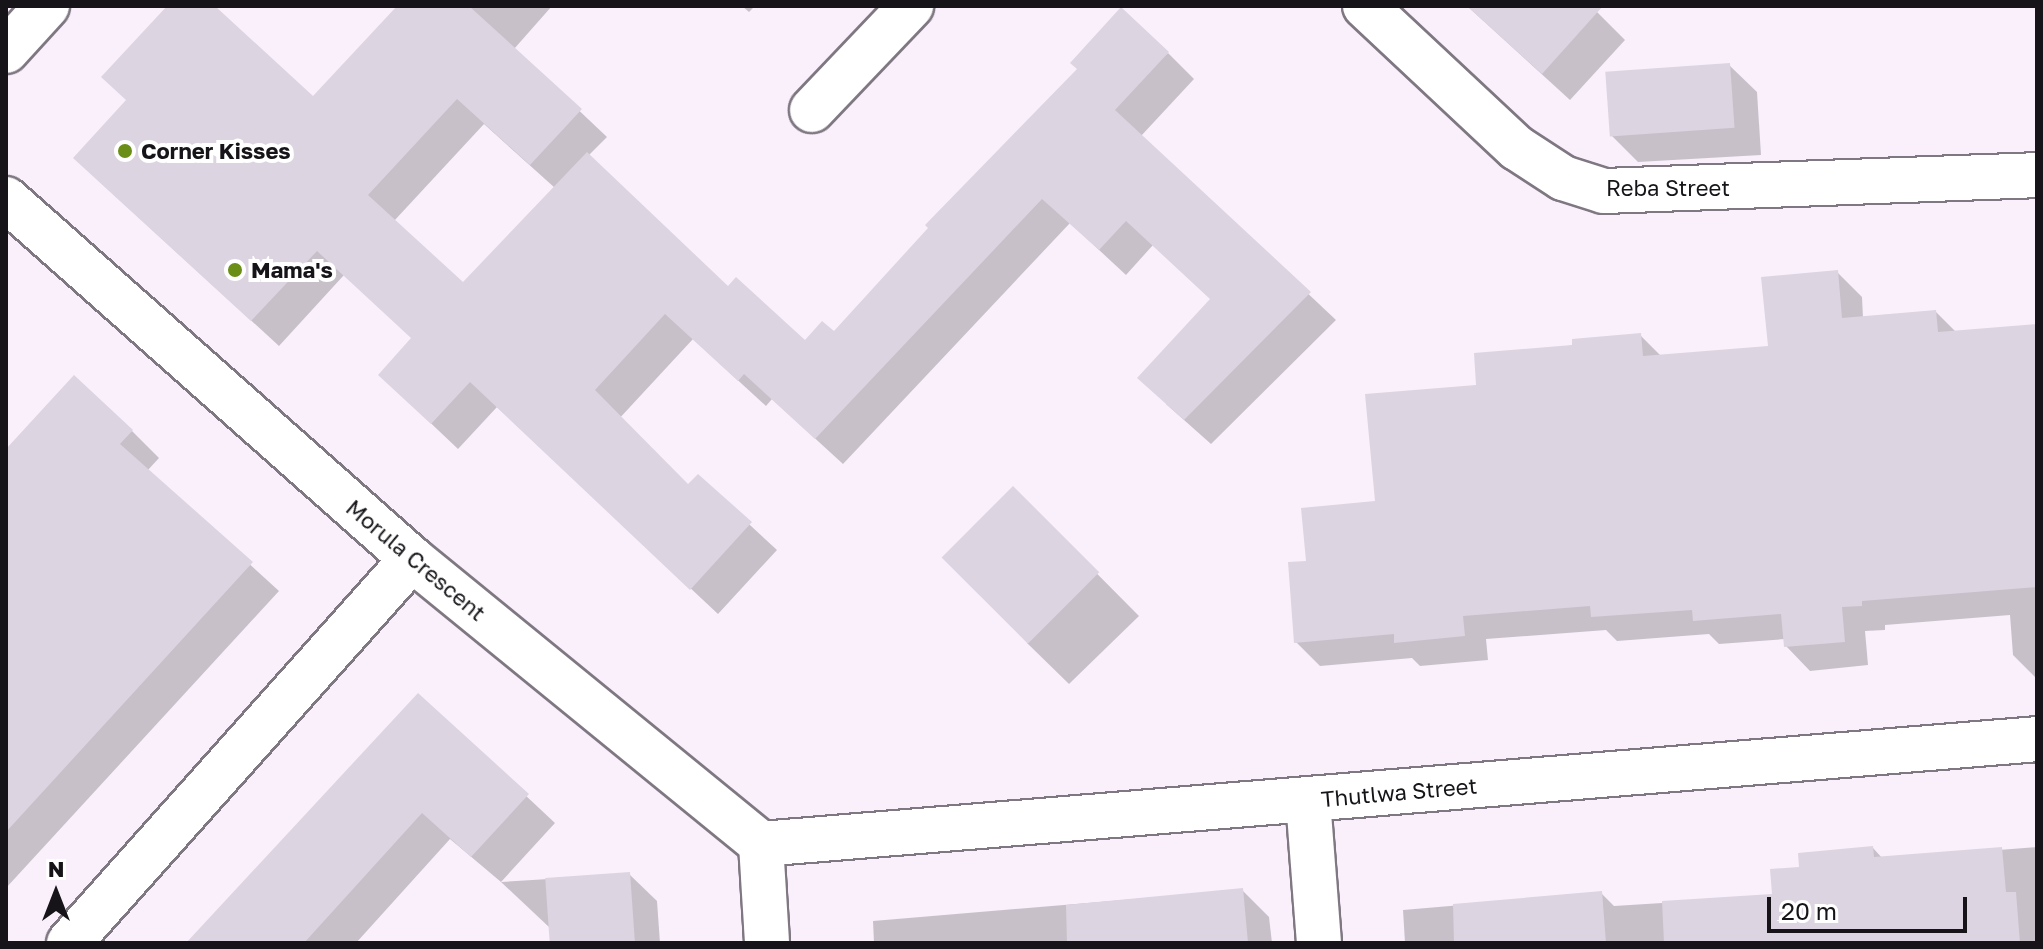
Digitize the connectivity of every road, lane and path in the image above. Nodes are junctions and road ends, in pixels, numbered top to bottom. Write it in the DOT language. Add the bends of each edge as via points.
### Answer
graph roads {
  1 [pos="47,6"];
  2 [pos="911,6"];
  3 [pos="1365,6"];
  4 [pos="6,51"];
  5 [pos="812,110"];
  6 [pos="2037,175"];
  7 [pos="6,199"];
  8 [pos="412,559"];
  9 [pos="2037,739"];
  10 [pos="1308,800"];
  11 [pos="761,844"];
  12 [pos="114,894"];
  13 [pos="69,943"];
  14 [pos="101,943"];
  15 [pos="767,943"];
  16 [pos="1319,943"];
  1 -- 4 [label="street"];
  2 -- 5 [label="street"];
  3 -- 6 [label="street, Reba Street" via="1517,148 1563,178 1604,191"];
  7 -- 8 [label="street, Morula Crescent"];
  8 -- 11 [label="street, Morula Crescent"];
  8 -- 12 [label="street"];
  9 -- 10 [label="street, Thutlwa Street"];
  10 -- 11 [label="street, Thutlwa Street"];
  10 -- 16 [label="street"];
  11 -- 15 [label="street"];
  12 -- 13 [label="street"];
  12 -- 14 [label="street"];
}
